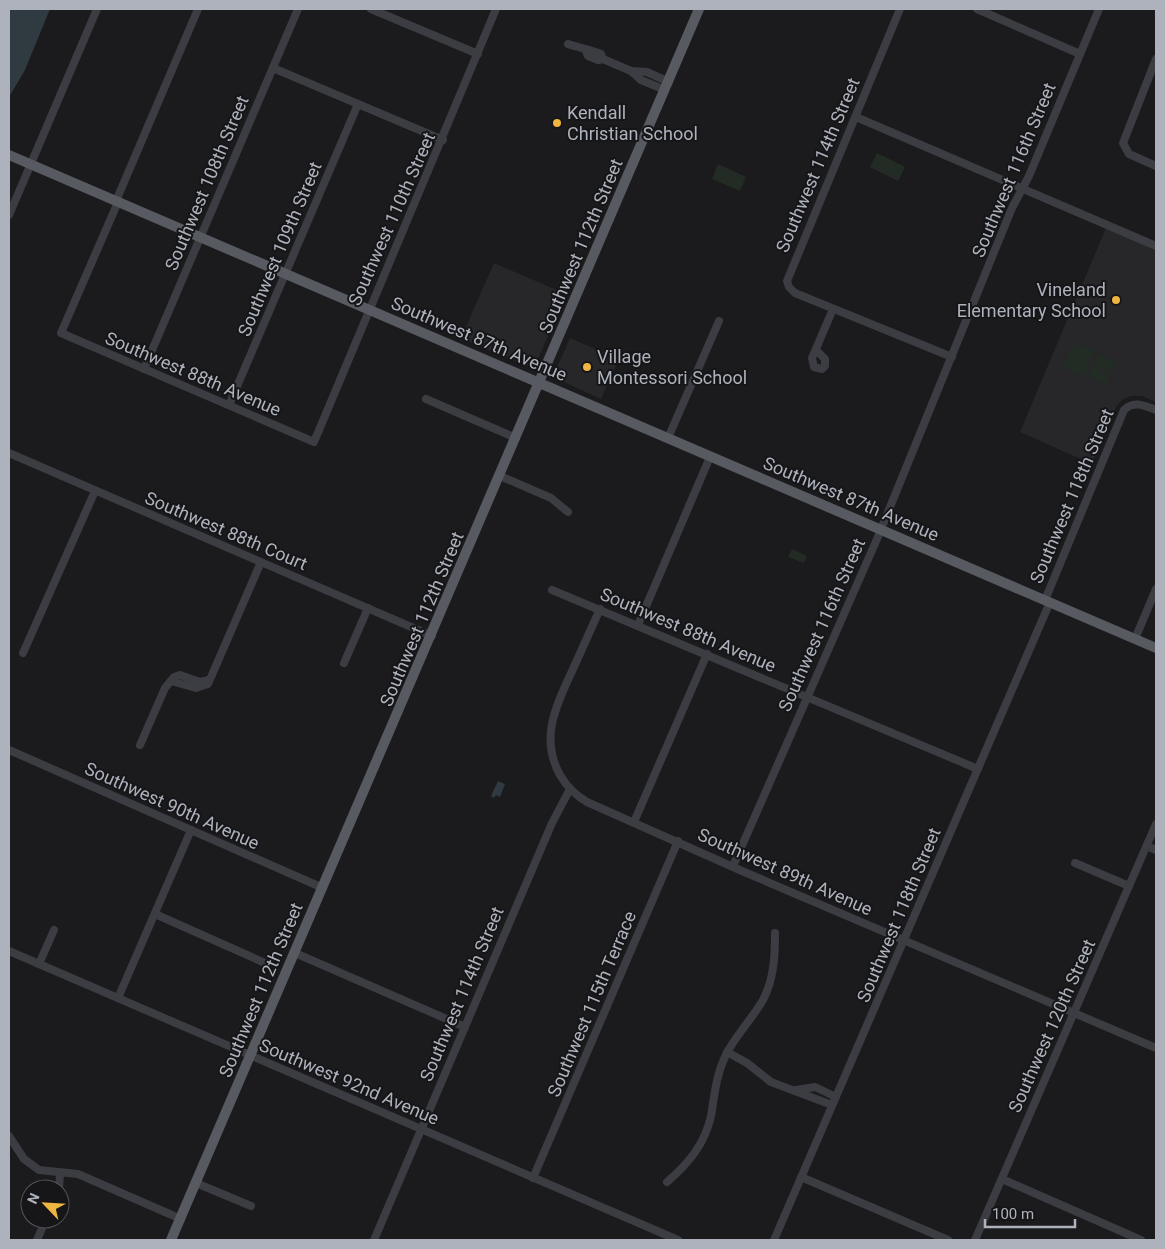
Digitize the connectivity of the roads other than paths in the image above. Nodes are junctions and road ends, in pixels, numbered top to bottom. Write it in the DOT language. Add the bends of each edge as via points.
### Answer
graph roads {
  1 [pos="96,9"];
  2 [pos="198,9"];
  3 [pos="298,9"];
  4 [pos="371,9"];
  5 [pos="496,9"];
  6 [pos="699,9"];
  7 [pos="900,9"];
  8 [pos="977,9"];
  9 [pos="999,9"];
  10 [pos="1099,9"];
  11 [pos="996,17"];
  12 [pos="568,44"];
  13 [pos="478,54"];
  14 [pos="1080,54"];
  15 [pos="1156,59"];
  16 [pos="272,68"];
  17 [pos="667,86"];
  18 [pos="358,104"];
  19 [pos="856,117"];
  20 [pos="443,140"];
  21 [pos="9,155"];
  22 [pos="30,164"];
  23 [pos="1156,166"];
  24 [pos="1022,189"];
  25 [pos="117,201"];
  26 [pos="9,215"];
  27 [pos="201,238"];
  28 [pos="1156,246"];
  29 [pos="286,274"];
  30 [pos="833,309"];
  31 [pos="369,310"];
  32 [pos="719,321"];
  33 [pos="816,350"];
  34 [pos="952,357"];
  35 [pos="144,369"];
  36 [pos="540,383"];
  37 [pos="426,399"];
  38 [pos="229,405"];
  39 [pos="1156,410"];
  40 [pos="516,438"];
  41 [pos="668,438"];
  42 [pos="314,442"];
  43 [pos="9,453"];
  44 [pos="710,456"];
  45 [pos="500,476"];
  46 [pos="95,490"];
  47 [pos="568,512"];
  48 [pos="881,530"];
  49 [pos="261,562"];
  50 [pos="1156,589"];
  51 [pos="552,590"];
  52 [pos="1048,601"];
  53 [pos="368,608"];
  54 [pos="600,609"];
  55 [pos="638,625"];
  56 [pos="432,636"];
  57 [pos="1135,639"];
  58 [pos="1156,648"];
  59 [pos="23,653"];
  60 [pos="708,654"];
  61 [pos="344,663"];
  62 [pos="808,696"];
  63 [pos="140,746"];
  64 [pos="9,750"];
  65 [pos="978,769"];
  66 [pos="570,789"];
  67 [pos="634,822"];
  68 [pos="1156,824"];
  69 [pos="191,830"];
  70 [pos="678,841"];
  71 [pos="1146,846"];
  72 [pos="1156,850"];
  73 [pos="1075,862"];
  74 [pos="733,866"];
  75 [pos="1129,886"];
  76 [pos="323,888"];
  77 [pos="155,914"];
  78 [pos="54,930"];
  79 [pos="775,933"];
  80 [pos="904,940"];
  81 [pos="9,951"];
  82 [pos="295,954"];
  83 [pos="265,963"];
  84 [pos="39,964"];
  85 [pos="118,998"];
  86 [pos="1074,1012"];
  87 [pos="465,1026"];
  88 [pos="1156,1048"];
  89 [pos="727,1052"];
  90 [pos="251,1056"];
  91 [pos="796,1090"];
  92 [pos="836,1097"];
  93 [pos="832,1105"];
  94 [pos="420,1130"];
  95 [pos="9,1136"];
  96 [pos="60,1173"];
  97 [pos="802,1177"];
  98 [pos="532,1178"];
  99 [pos="59,1179"];
  100 [pos="1002,1179"];
  101 [pos="667,1182"];
  102 [pos="196,1183"];
  103 [pos="251,1206"];
  104 [pos="181,1219"];
  105 [pos="172,1240"];
  106 [pos="374,1240"];
  107 [pos="678,1240"];
  108 [pos="774,1240"];
  109 [pos="948,1240"];
  110 [pos="975,1240"];
  111 [pos="1141,1240"];
  1 -- 22 [label="street"];
  2 -- 25 [label="street"];
  3 -- 16 [label="street, Southwest 108th Street"];
  4 -- 13 [label="street"];
  5 -- 13 [label="street, Southwest 110th Street"];
  6 -- 17 [label="main road, Southwest 112th Street"];
  7 -- 19 [label="street, Southwest 114th Street"];
  8 -- 11 [label="street"];
  9 -- 11 [label="street"];
  10 -- 14 [label="street, Southwest 116th Street"];
  11 -- 14 [label="street"];
  12 -- 17 [label="street" via="601,54 631,71 647,72"];
  13 -- 20 [label="street, Southwest 110th Street"];
  14 -- 24 [label="street, Southwest 116th Street"];
  15 -- 23 [label="street" via="1124,137 1124,148 1129,154"];
  16 -- 18 [label="street"];
  16 -- 27 [label="street, Southwest 108th Street"];
  17 -- 36 [label="main road, Southwest 112th Street"];
  18 -- 20 [label="street"];
  18 -- 29 [label="street, Southwest 109th Street"];
  19 -- 24 [label="street"];
  19 -- 30 [label="street, Southwest 114th Street" via="787,278 792,292"];
  20 -- 31 [label="street, Southwest 110th Street"];
  21 -- 22 [label="main road, Southwest 87th Avenue"];
  22 -- 25 [label="main road, Southwest 87th Avenue"];
  22 -- 26 [label="street"];
  24 -- 28 [label="street"];
  24 -- 34 [label="street, Southwest 116th Street"];
  25 -- 27 [label="main road, Southwest 87th Avenue"];
  25 -- 35 [label="street, Southwest 88th Avenue" via="61,333"];
  27 -- 29 [label="main road, Southwest 87th Avenue"];
  27 -- 35 [label="street, Southwest 108th Street"];
  29 -- 31 [label="main road, Southwest 87th Avenue"];
  29 -- 38 [label="street, Southwest 109th Street"];
  30 -- 33 [label="street"];
  30 -- 34 [label="street, Southwest 114th Street"];
  31 -- 36 [label="main road, Southwest 87th Avenue"];
  31 -- 42 [label="street, Southwest 110th Street"];
  32 -- 41 [label="street"];
  34 -- 48 [label="street, Southwest 116th Street"];
  35 -- 38 [label="street, Southwest 88th Avenue"];
  36 -- 40 [label="main road, Southwest 112th Street"];
  36 -- 41 [label="main road, Southwest 87th Avenue"];
  37 -- 40 [label="street"];
  38 -- 42 [label="street, Southwest 88th Avenue"];
  39 -- 52 [label="street, Southwest 118th Street" via="1138,404 1128,405 1120,416"];
  40 -- 45 [label="main road, Southwest 112th Street"];
  41 -- 44 [label="main road, Southwest 87th Avenue"];
  43 -- 46 [label="street, Southwest 88th Court"];
  44 -- 48 [label="main road, Southwest 87th Avenue"];
  44 -- 55 [label="street"];
  45 -- 47 [label="street" via="551,498"];
  45 -- 56 [label="main road, Southwest 112th Street"];
  46 -- 49 [label="street, Southwest 88th Court"];
  46 -- 59 [label="street"];
  48 -- 52 [label="main road, Southwest 87th Avenue"];
  48 -- 62 [label="street, Southwest 116th Street"];
  49 -- 53 [label="street, Southwest 88th Court"];
  49 -- 63 [label="street" via="211,679 206,686 196,688 171,681"];
  50 -- 57 [label="street"];
  51 -- 54 [label="street, Southwest 88th Avenue"];
  52 -- 57 [label="main road, Southwest 87th Avenue"];
  52 -- 65 [label="street, Southwest 118th Street"];
  53 -- 56 [label="street, Southwest 88th Court"];
  53 -- 61 [label="street"];
  54 -- 55 [label="street, Southwest 88th Avenue"];
  54 -- 66 [label="street" via="551,724 552,755"];
  55 -- 60 [label="street, Southwest 88th Avenue"];
  56 -- 76 [label="main road, Southwest 112th Street"];
  57 -- 58 [label="main road, Southwest 87th Avenue"];
  60 -- 62 [label="street, Southwest 88th Avenue"];
  60 -- 67 [label="street"];
  62 -- 65 [label="street, Southwest 88th Avenue"];
  62 -- 74 [label="street, Southwest 116th Street"];
  64 -- 69 [label="street, Southwest 90th Avenue"];
  65 -- 80 [label="street, Southwest 118th Street"];
  66 -- 67 [label="street, Southwest 89th Avenue" via="587,802"];
  66 -- 87 [label="street, Southwest 114th Street" via="552,823"];
  67 -- 70 [label="street, Southwest 89th Avenue"];
  68 -- 71 [label="street, Southwest 120th Street"];
  69 -- 76 [label="street, Southwest 90th Avenue"];
  69 -- 77 [label="street"];
  70 -- 74 [label="street, Southwest 89th Avenue"];
  70 -- 98 [label="street, Southwest 115th Terrace"];
  71 -- 72 [label="street"];
  71 -- 75 [label="street, Southwest 120th Street"];
  73 -- 75 [label="street"];
  74 -- 80 [label="street, Southwest 89th Avenue"];
  75 -- 86 [label="street, Southwest 120th Street"];
  76 -- 82 [label="main road, Southwest 112th Street"];
  77 -- 83 [label="street"];
  77 -- 85 [label="street"];
  78 -- 84 [label="street"];
  79 -- 89 [label="street" via="774,961 766,993"];
  80 -- 86 [label="street, Southwest 89th Avenue"];
  80 -- 92 [label="street, Southwest 118th Street"];
  81 -- 84 [label="street, Southwest 92nd Avenue"];
  82 -- 87 [label="street"];
  82 -- 90 [label="main road, Southwest 112th Street"];
  84 -- 85 [label="street, Southwest 92nd Avenue"];
  85 -- 90 [label="street, Southwest 92nd Avenue"];
  86 -- 88 [label="street, Southwest 89th Avenue"];
  86 -- 100 [label="street, Southwest 120th Street"];
  87 -- 94 [label="street, Southwest 114th Street"];
  89 -- 91 [label="street" via="771,1082"];
  89 -- 101 [label="street" via="702,1142 691,1159"];
  90 -- 94 [label="street, Southwest 92nd Avenue"];
  90 -- 102 [label="main road, Southwest 112th Street"];
  91 -- 92 [label="street" via="815,1086"];
  91 -- 93 [label="street"];
  92 -- 93 [label="street, Southwest 118th Street"];
  93 -- 97 [label="street, Southwest 118th Street"];
  94 -- 98 [label="street, Southwest 92nd Avenue"];
  94 -- 106 [label="street, Southwest 114th Street"];
  95 -- 96 [label="street" via="21,1156 33,1167"];
  96 -- 99 [label="street"];
  96 -- 104 [label="street" via="78,1174"];
  97 -- 108 [label="street, Southwest 118th Street"];
  97 -- 109 [label="street"];
  98 -- 107 [label="street, Southwest 92nd Avenue"];
  100 -- 110 [label="street, Southwest 120th Street"];
  100 -- 111 [label="street"];
  102 -- 103 [label="street"];
  102 -- 104 [label="main road, Southwest 112th Street"];
  104 -- 105 [label="main road, Southwest 112th Street"];
}
